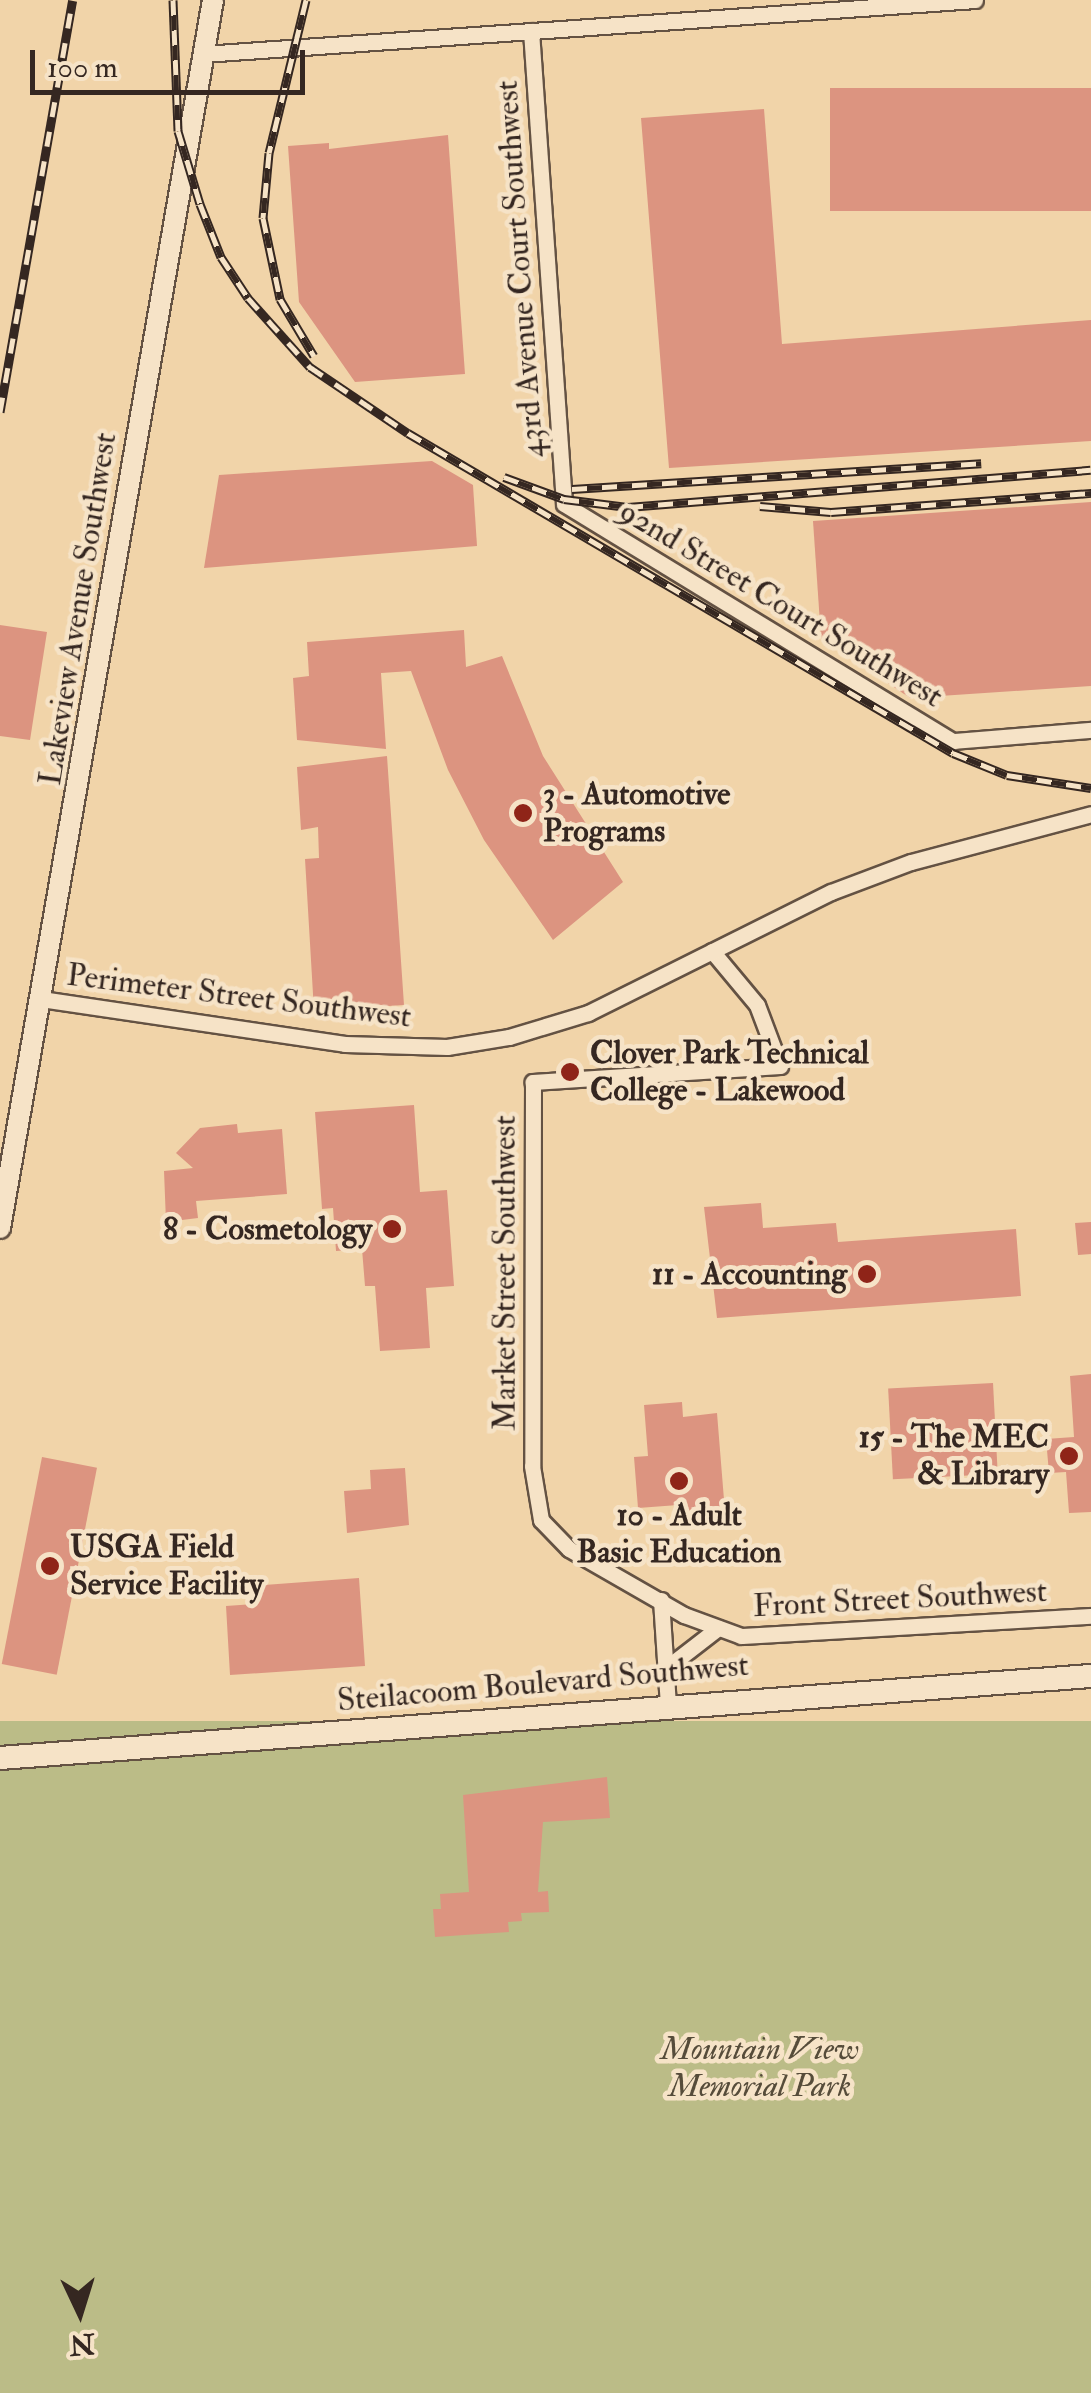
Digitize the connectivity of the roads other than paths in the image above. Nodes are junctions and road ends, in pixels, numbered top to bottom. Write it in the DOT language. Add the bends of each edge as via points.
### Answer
graph roads {
  1 [pos="213,0"];
  2 [pos="975,0"];
  3 [pos="531,31"];
  4 [pos="203,54"];
  5 [pos="564,504"];
  6 [pos="1091,730"];
  7 [pos="1091,814"];
  8 [pos="712,951"];
  9 [pos="41,999"];
  10 [pos="0,1228"];
  11 [pos="661,1600"];
  12 [pos="1091,1616"];
  13 [pos="718,1628"];
  14 [pos="664,1669"];
  15 [pos="1091,1676"];
  16 [pos="668,1706"];
  17 [pos="0,1758"];
  1 -- 4 [label="street, Lakeview Avenue Southwest"];
  2 -- 3 [label="street"];
  3 -- 4 [label="street"];
  3 -- 5 [label="street, 43rd Avenue Court Southwest"];
  4 -- 9 [label="street, Lakeview Avenue Southwest"];
  5 -- 6 [label="street, 92nd Street Court Southwest" via="952,741"];
  7 -- 8 [label="street, Perimeter Street Southwest" via="911,862 831,892"];
  8 -- 9 [label="street, Perimeter Street Southwest" via="588,1013 510,1038 447,1047 345,1044"];
  8 -- 11 [label="street, Market Street Southwest" via="757,1005 780,1066 533,1082 535,1505 557,1540"];
  9 -- 10 [label="street, Lakeview Avenue Southwest"];
  11 -- 13 [label="street, Front Street Southwest"];
  11 -- 14 [label="street"];
  12 -- 13 [label="street, Front Street Southwest" via="764,1639"];
  13 -- 14 [label="street"];
  14 -- 16 [label="street"];
  15 -- 16 [label="main road, Steilacoom Boulevard Southwest"];
  16 -- 17 [label="main road, Steilacoom Boulevard Southwest"];
}
